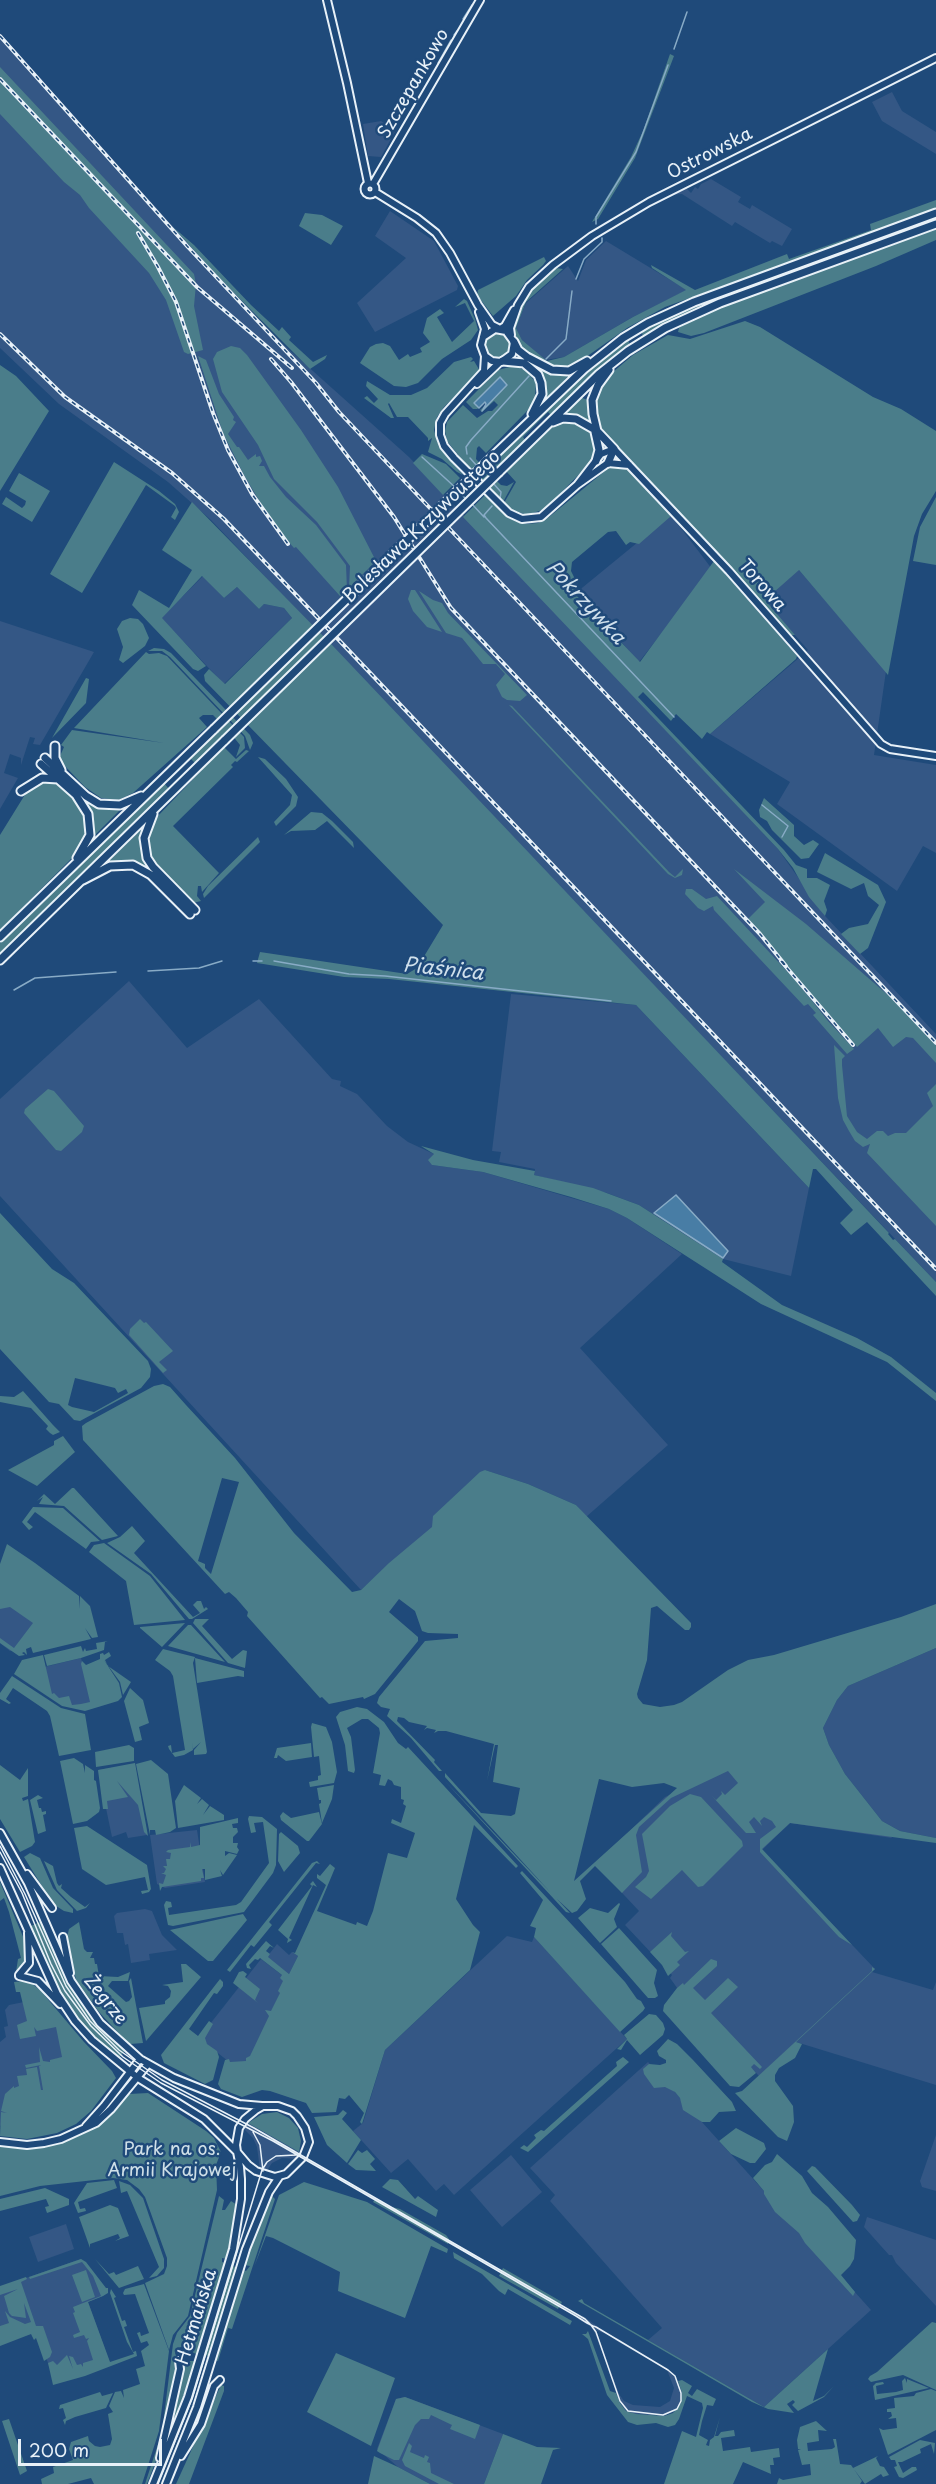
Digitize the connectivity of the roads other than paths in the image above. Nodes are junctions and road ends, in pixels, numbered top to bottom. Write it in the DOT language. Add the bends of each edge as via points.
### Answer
graph roads {
  1 [pos="327,0"];
  2 [pos="480,0"];
  3 [pos="936,58"];
  4 [pos="371,184"];
  5 [pos="936,213"];
  6 [pos="936,224"];
  7 [pos="478,305"];
  8 [pos="518,305"];
  9 [pos="499,329"];
  10 [pos="511,334"];
  11 [pos="483,337"];
  12 [pos="514,342"];
  13 [pos="608,350"];
  14 [pos="485,356"];
  15 [pos="620,357"];
  16 [pos="502,361"];
  17 [pos="465,393"];
  18 [pos="544,429"];
  19 [pos="594,429"];
  20 [pos="518,432"];
  21 [pos="614,449"];
  22 [pos="596,460"];
  23 [pos="608,463"];
  24 [pos="632,467"];
  25 [pos="577,485"];
  26 [pos="56,746"];
  27 [pos="936,756"];
  28 [pos="43,761"];
  29 [pos="62,778"];
  30 [pos="21,791"];
  31 [pos="149,792"];
  32 [pos="159,805"];
  33 [pos="73,867"];
  34 [pos="80,881"];
  35 [pos="0,937"];
  36 [pos="0,960"];
  37 [pos="0,1833"];
  38 [pos="17,1860"];
  39 [pos="0,1868"];
  40 [pos="51,1908"];
  41 [pos="27,1924"];
  42 [pos="63,1937"];
  43 [pos="74,1988"];
  44 [pos="69,2013"];
  45 [pos="140,2059"];
  46 [pos="148,2064"];
  47 [pos="130,2072"];
  48 [pos="138,2078"];
  49 [pos="263,2106"];
  50 [pos="82,2129"];
  51 [pos="0,2142"];
  52 [pos="237,2152"];
  53 [pos="279,2177"];
  54 [pos="179,2361"];
  55 [pos="220,2380"];
  56 [pos="152,2484"];
  57 [pos="167,2484"];
  1 -- 4 [label="street"];
  2 -- 4 [label="street, Szczepankowo"];
  3 -- 8 [label="street, Ostrowska" via="622,217 550,267 529,287"];
  4 -- 7 [label="street" via="375,192 436,233"];
  5 -- 13 [label="main road, Bolesława Krzywoustego" via="687,305 648,323"];
  6 -- 15 [label="main road, Bolesława Krzywoustego" via="696,313 657,332"];
  7 -- 9 [label="street"];
  7 -- 11 [label="street" via="485,329"];
  8 -- 9 [label="street, Ostrowska"];
  8 -- 10 [label="street, Ostrowska"];
  9 -- 10 [label="street"];
  9 -- 11 [label="street"];
  10 -- 12 [label="street"];
  11 -- 14 [label="street"];
  12 -- 13 [label="main road" via="531,360 561,371 574,369"];
  12 -- 16 [label="street" via="512,354"];
  13 -- 20 [label="main road, Bolesława Krzywoustego"];
  14 -- 16 [label="street"];
  14 -- 17 [label="street" via="484,371"];
  15 -- 18 [label="main road, Bolesława Krzywoustego"];
  15 -- 19 [label="main road" via="593,398"];
  16 -- 17 [label="street"];
  16 -- 20 [label="main road" via="528,365 542,386 538,405"];
  17 -- 25 [label="street" via="442,419 440,439 509,513 522,519 541,517"];
  18 -- 19 [label="main road" via="564,418 576,419"];
  18 -- 32 [label="main road, Bolesława Krzywoustego, bridge"];
  19 -- 21 [label="main road"];
  19 -- 22 [label="main road" via="599,445"];
  20 -- 31 [label="main road, Bolesława Krzywoustego, bridge"];
  21 -- 22 [label="street"];
  21 -- 23 [label="main road"];
  21 -- 24 [label="street, Torowa"];
  22 -- 25 [label="street"];
  23 -- 24 [label="street"];
  23 -- 25 [label="street"];
  24 -- 27 [label="street, Torowa" via="883,746"];
  26 -- 29 [label="main road"];
  28 -- 29 [label="main road"];
  29 -- 30 [label="main road" via="42,778"];
  29 -- 31 [label="main road" via="102,805 124,804"];
  29 -- 33 [label="main road" via="87,810 90,822 87,842"];
  31 -- 33 [label="main road, Bolesława Krzywoustego"];
  32 -- 34 [label="main road, Bolesława Krzywoustego"];
  32 -- 34 [label="main road" via="147,827 145,851 153,867 193,912 151,875 133,865 110,866"];
  33 -- 35 [label="main road, Bolesława Krzywoustego"];
  34 -- 36 [label="main road, Bolesława Krzywoustego"];
  37 -- 38 [label="street, Żegrze"];
  38 -- 40 [label="street"];
  38 -- 43 [label="street, Żegrze"];
  39 -- 41 [label="street, Żegrze"];
  41 -- 44 [label="street, Żegrze" via="49,1979"];
  41 -- 44 [label="street" via="30,1961 19,1976 38,1981"];
  42 -- 43 [label="street"];
  43 -- 45 [label="street, Żegrze" via="100,2023"];
  44 -- 47 [label="street, Żegrze" via="89,2038"];
  45 -- 46 [label="street, Żegrze"];
  45 -- 47 [label="street"];
  46 -- 48 [label="street"];
  46 -- 49 [label="street, Żegrze" via="204,2092 246,2106"];
  47 -- 48 [label="street, Żegrze"];
  47 -- 50 [label="street"];
  48 -- 50 [label="street" via="104,2117"];
  48 -- 52 [label="street, Żegrze" via="198,2115"];
  49 -- 52 [label="street" via="241,2125 236,2138"];
  49 -- 53 [label="street" via="292,2111 302,2122 309,2142 297,2164"];
  50 -- 51 [label="street" via="36,2145"];
  52 -- 53 [label="street" via="256,2170"];
  52 -- 56 [label="street, Hetmańska" via="241,2199 229,2263 194,2378"];
  53 -- 57 [label="street, Hetmańska" via="269,2192 241,2266 205,2382"];
  54 -- 56 [label="street"];
  55 -- 57 [label="street" via="214,2386 201,2424"];
}
